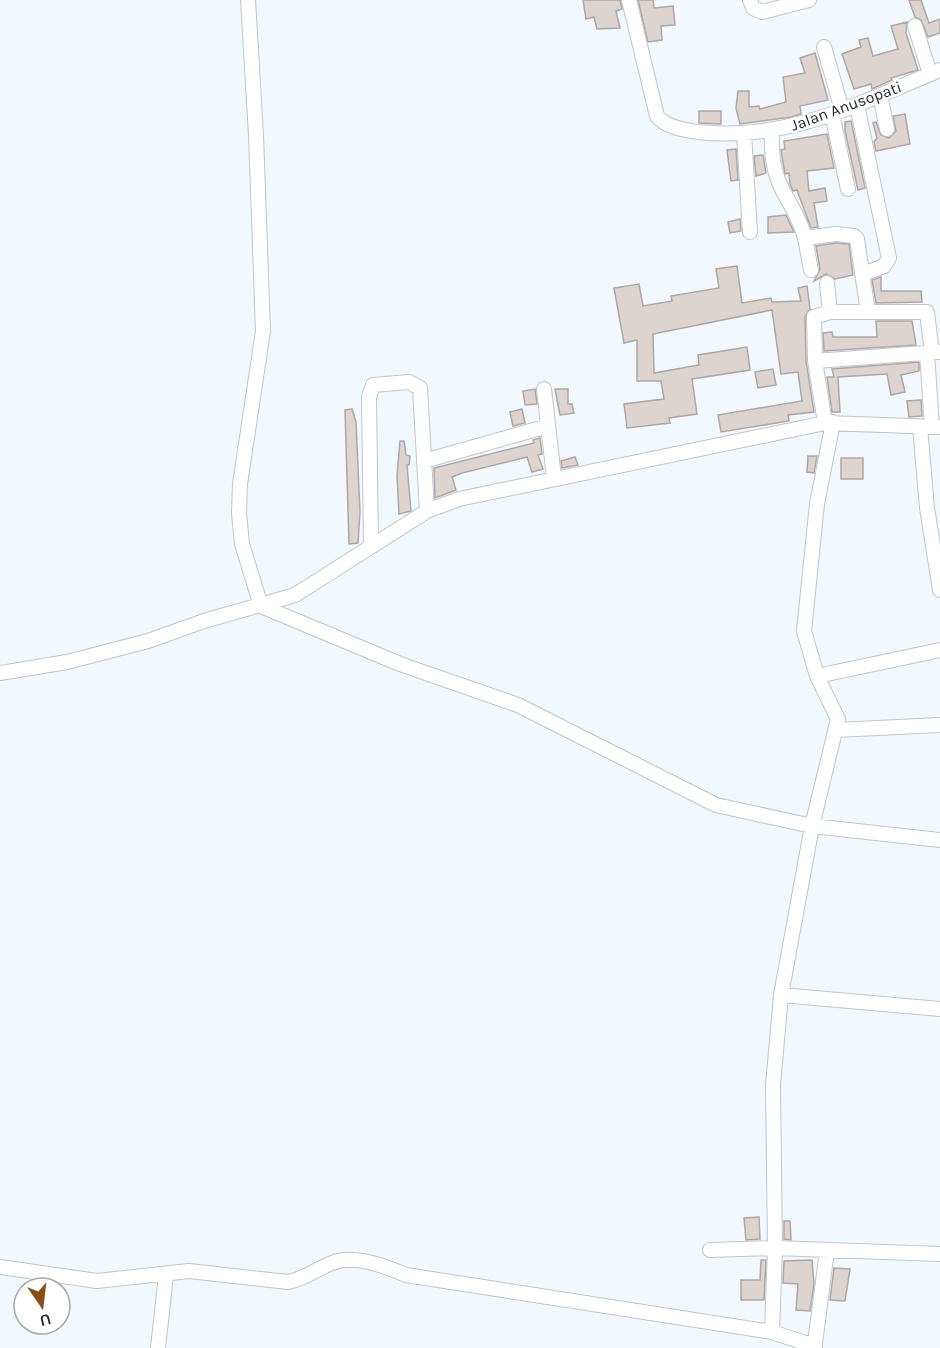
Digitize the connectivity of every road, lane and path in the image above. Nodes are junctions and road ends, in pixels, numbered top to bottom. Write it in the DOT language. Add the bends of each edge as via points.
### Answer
graph roads {
  1 [pos="249,0"];
  2 [pos="629,0"];
  3 [pos="750,0"];
  4 [pos="808,0"];
  5 [pos="915,26"];
  6 [pos="824,47"];
  7 [pos="935,72"];
  8 [pos="880,95"];
  9 [pos="857,105"];
  10 [pos="837,112"];
  11 [pos="888,129"];
  12 [pos="772,131"];
  13 [pos="744,134"];
  14 [pos="848,189"];
  15 [pos="750,232"];
  16 [pos="805,238"];
  17 [pos="811,270"];
  18 [pos="863,274"];
  19 [pos="828,283"];
  20 [pos="830,312"];
  21 [pos="868,312"];
  22 [pos="933,353"];
  23 [pos="815,361"];
  24 [pos="544,389"];
  25 [pos="829,422"];
  26 [pos="548,426"];
  27 [pos="930,427"];
  28 [pos="424,461"];
  29 [pos="554,478"];
  30 [pos="427,511"];
  31 [pos="371,546"];
  32 [pos="940,590"];
  33 [pos="261,606"];
  34 [pos="940,650"];
  35 [pos="0,673"];
  36 [pos="817,676"];
  37 [pos="940,725"];
  38 [pos="836,730"];
  39 [pos="812,826"];
  40 [pos="940,840"];
  41 [pos="781,995"];
  42 [pos="940,1009"];
  43 [pos="775,1248"];
  44 [pos="710,1250"];
  45 [pos="827,1251"];
  46 [pos="940,1254"];
  47 [pos="0,1267"];
  48 [pos="166,1275"];
  49 [pos="772,1332"];
  50 [pos="815,1345"];
  51 [pos="158,1348"];
  1 -- 33 [label="street" via="263,331 239,513 242,544"];
  2 -- 13 [label="street, Jalan Anusopati" via="660,121 690,131"];
  3 -- 4 [label="street" via="753,8 762,12"];
  5 -- 7 [label="street"];
  6 -- 10 [label="street"];
  7 -- 8 [label="street, Jalan Anusopati"];
  8 -- 9 [label="street, Jalan Anusopati"];
  8 -- 11 [label="street"];
  9 -- 10 [label="street, Jalan Anusopati"];
  9 -- 18 [label="street" via="889,258 884,266"];
  10 -- 12 [label="street, Jalan Anusopati"];
  10 -- 14 [label="street"];
  12 -- 13 [label="street, Jalan Anusopati"];
  12 -- 16 [label="street" via="772,155 779,183 800,218"];
  13 -- 15 [label="street"];
  16 -- 17 [label="street"];
  16 -- 18 [label="street" via="854,236"];
  18 -- 21 [label="street"];
  19 -- 20 [label="street"];
  20 -- 21 [label="street"];
  20 -- 23 [label="street" via="818,314 812,320"];
  21 -- 22 [label="street" via="927,312"];
  22 -- 23 [label="street"];
  22 -- 27 [label="street"];
  23 -- 25 [label="street"];
  24 -- 26 [label="street"];
  25 -- 27 [label="street"];
  25 -- 29 [label="street"];
  25 -- 36 [label="street" via="805,601 804,631"];
  26 -- 28 [label="street"];
  26 -- 29 [label="street"];
  27 -- 32 [label="street" via="927,508"];
  28 -- 30 [label="street"];
  28 -- 31 [label="street" via="420,388 409,382 373,385 369,397"];
  29 -- 30 [label="street" via="459,499"];
  30 -- 31 [label="street"];
  31 -- 33 [label="street" via="318,583"];
  33 -- 35 [label="street" via="67,662"];
  33 -- 39 [label="street" via="400,664 518,705 716,805"];
  34 -- 36 [label="street"];
  36 -- 38 [label="street" via="838,719"];
  37 -- 38 [label="street"];
  38 -- 39 [label="street"];
  39 -- 40 [label="street"];
  39 -- 41 [label="street"];
  41 -- 42 [label="street"];
  41 -- 43 [label="street" via="773,1085"];
  43 -- 44 [label="street"];
  43 -- 45 [label="street"];
  43 -- 49 [label="street"];
  45 -- 46 [label="street"];
  45 -- 50 [label="street"];
  47 -- 48 [label="street" via="97,1281"];
  48 -- 49 [label="street" via="189,1271 288,1282 333,1262 364,1261 406,1275"];
  48 -- 51 [label="street"];
  49 -- 50 [label="street"];
}
